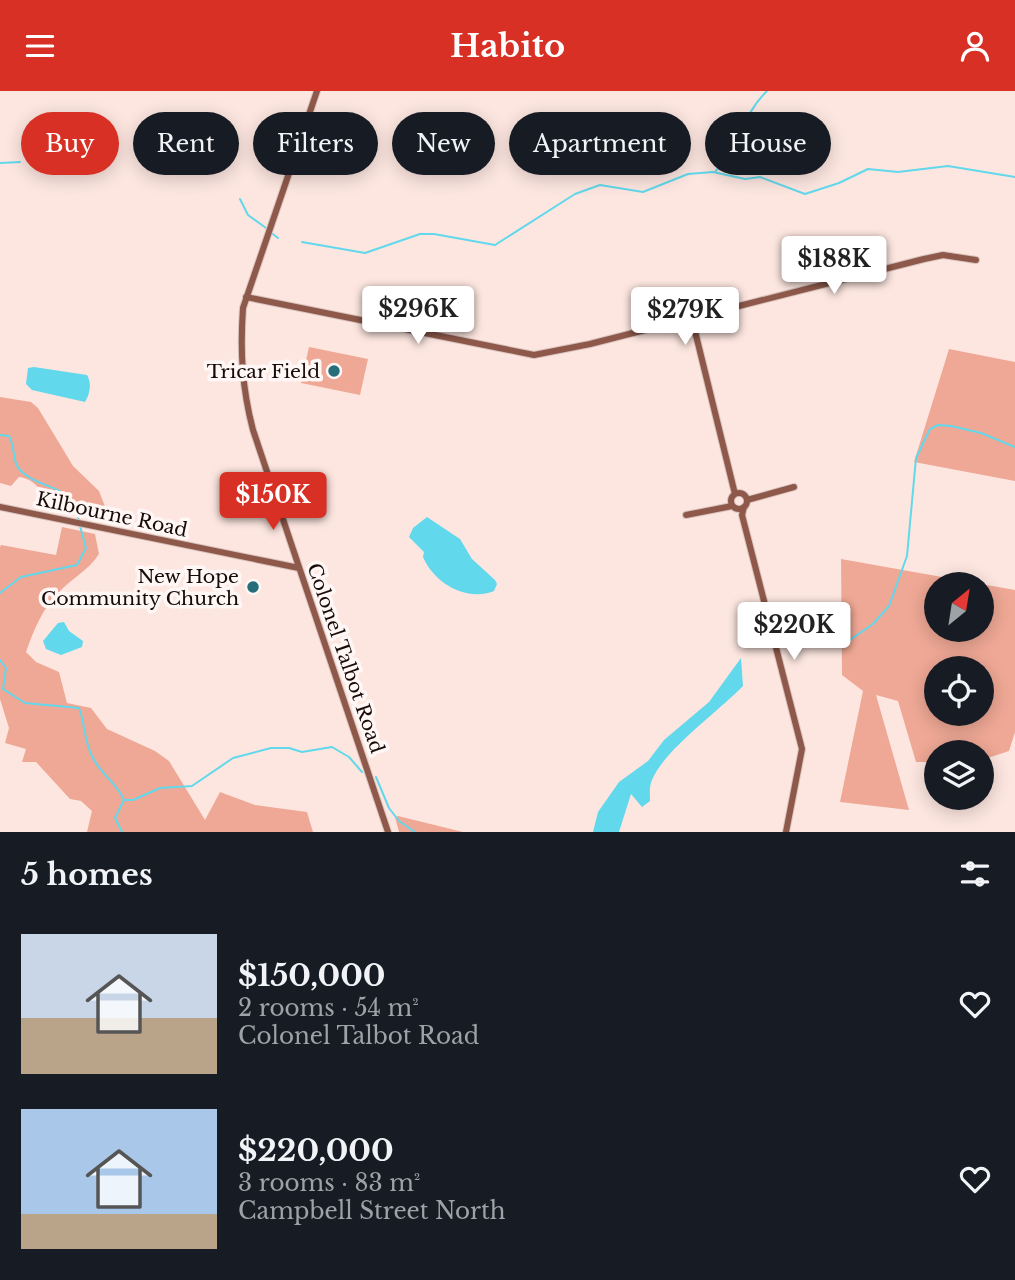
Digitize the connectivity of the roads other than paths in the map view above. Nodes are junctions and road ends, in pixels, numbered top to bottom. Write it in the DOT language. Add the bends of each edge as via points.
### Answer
graph roads {
  1 [pos="317,91"];
  2 [pos="976,260"];
  3 [pos="246,297"];
  4 [pos="692,319"];
  5 [pos="794,487"];
  6 [pos="740,500"];
  7 [pos="0,507"];
  8 [pos="687,515"];
  9 [pos="299,568"];
  10 [pos="388,832"];
  11 [pos="786,832"];
  1 -- 3 [label="street, Colonel Talbot Road"];
  2 -- 4 [label="street" via="943,255 924,258"];
  3 -- 4 [label="street" via="534,355"];
  3 -- 9 [label="street, Colonel Talbot Road" via="240,343 244,397"];
  4 -- 6 [label="street"];
  5 -- 6 [label="street"];
  6 -- 8 [label="street"];
  6 -- 11 [label="street" via="802,750"];
  7 -- 9 [label="street, Kilbourne Road"];
  9 -- 10 [label="street, Colonel Talbot Road"];
}
